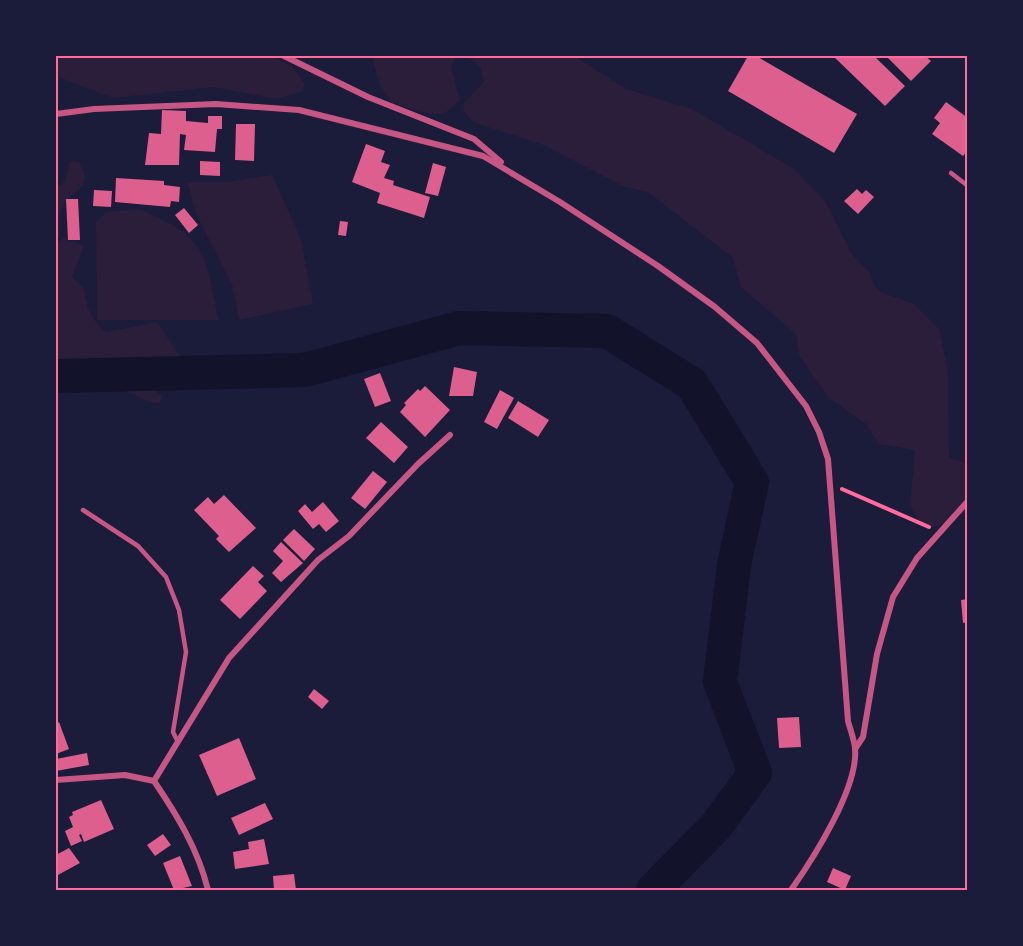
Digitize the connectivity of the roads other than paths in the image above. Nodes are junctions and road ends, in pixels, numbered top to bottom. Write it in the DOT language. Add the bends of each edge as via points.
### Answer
graph roads {
  1 [pos="285,56"];
  2 [pos="56,114"];
  3 [pos="513,172"];
  4 [pos="951,174"];
  5 [pos="968,186"];
  6 [pos="450,435"];
  7 [pos="968,501"];
  8 [pos="83,510"];
  9 [pos="178,742"];
  10 [pos="855,749"];
  11 [pos="56,780"];
  12 [pos="154,781"];
  13 [pos="208,891"];
  14 [pos="791,891"];
  1 -- 3 [label="street" via="368,97 474,140"];
  2 -- 3 [label="street" via="216,104 299,110 483,156"];
  3 -- 10 [label="street" via="715,307 757,344 806,406 828,459 848,720"];
  4 -- 5 [label="lane"];
  6 -- 9 [label="street" via="270,611 229,658"];
  7 -- 10 [label="street" via="918,558 893,597 877,654 863,737"];
  8 -- 9 [label="lane" via="138,546 166,577 179,610 186,652 173,732"];
  9 -- 12 [label="street"];
  10 -- 14 [label="street" via="848,786 822,846"];
  11 -- 12 [label="street" via="125,775"];
  12 -- 13 [label="street" via="181,821"];
}
